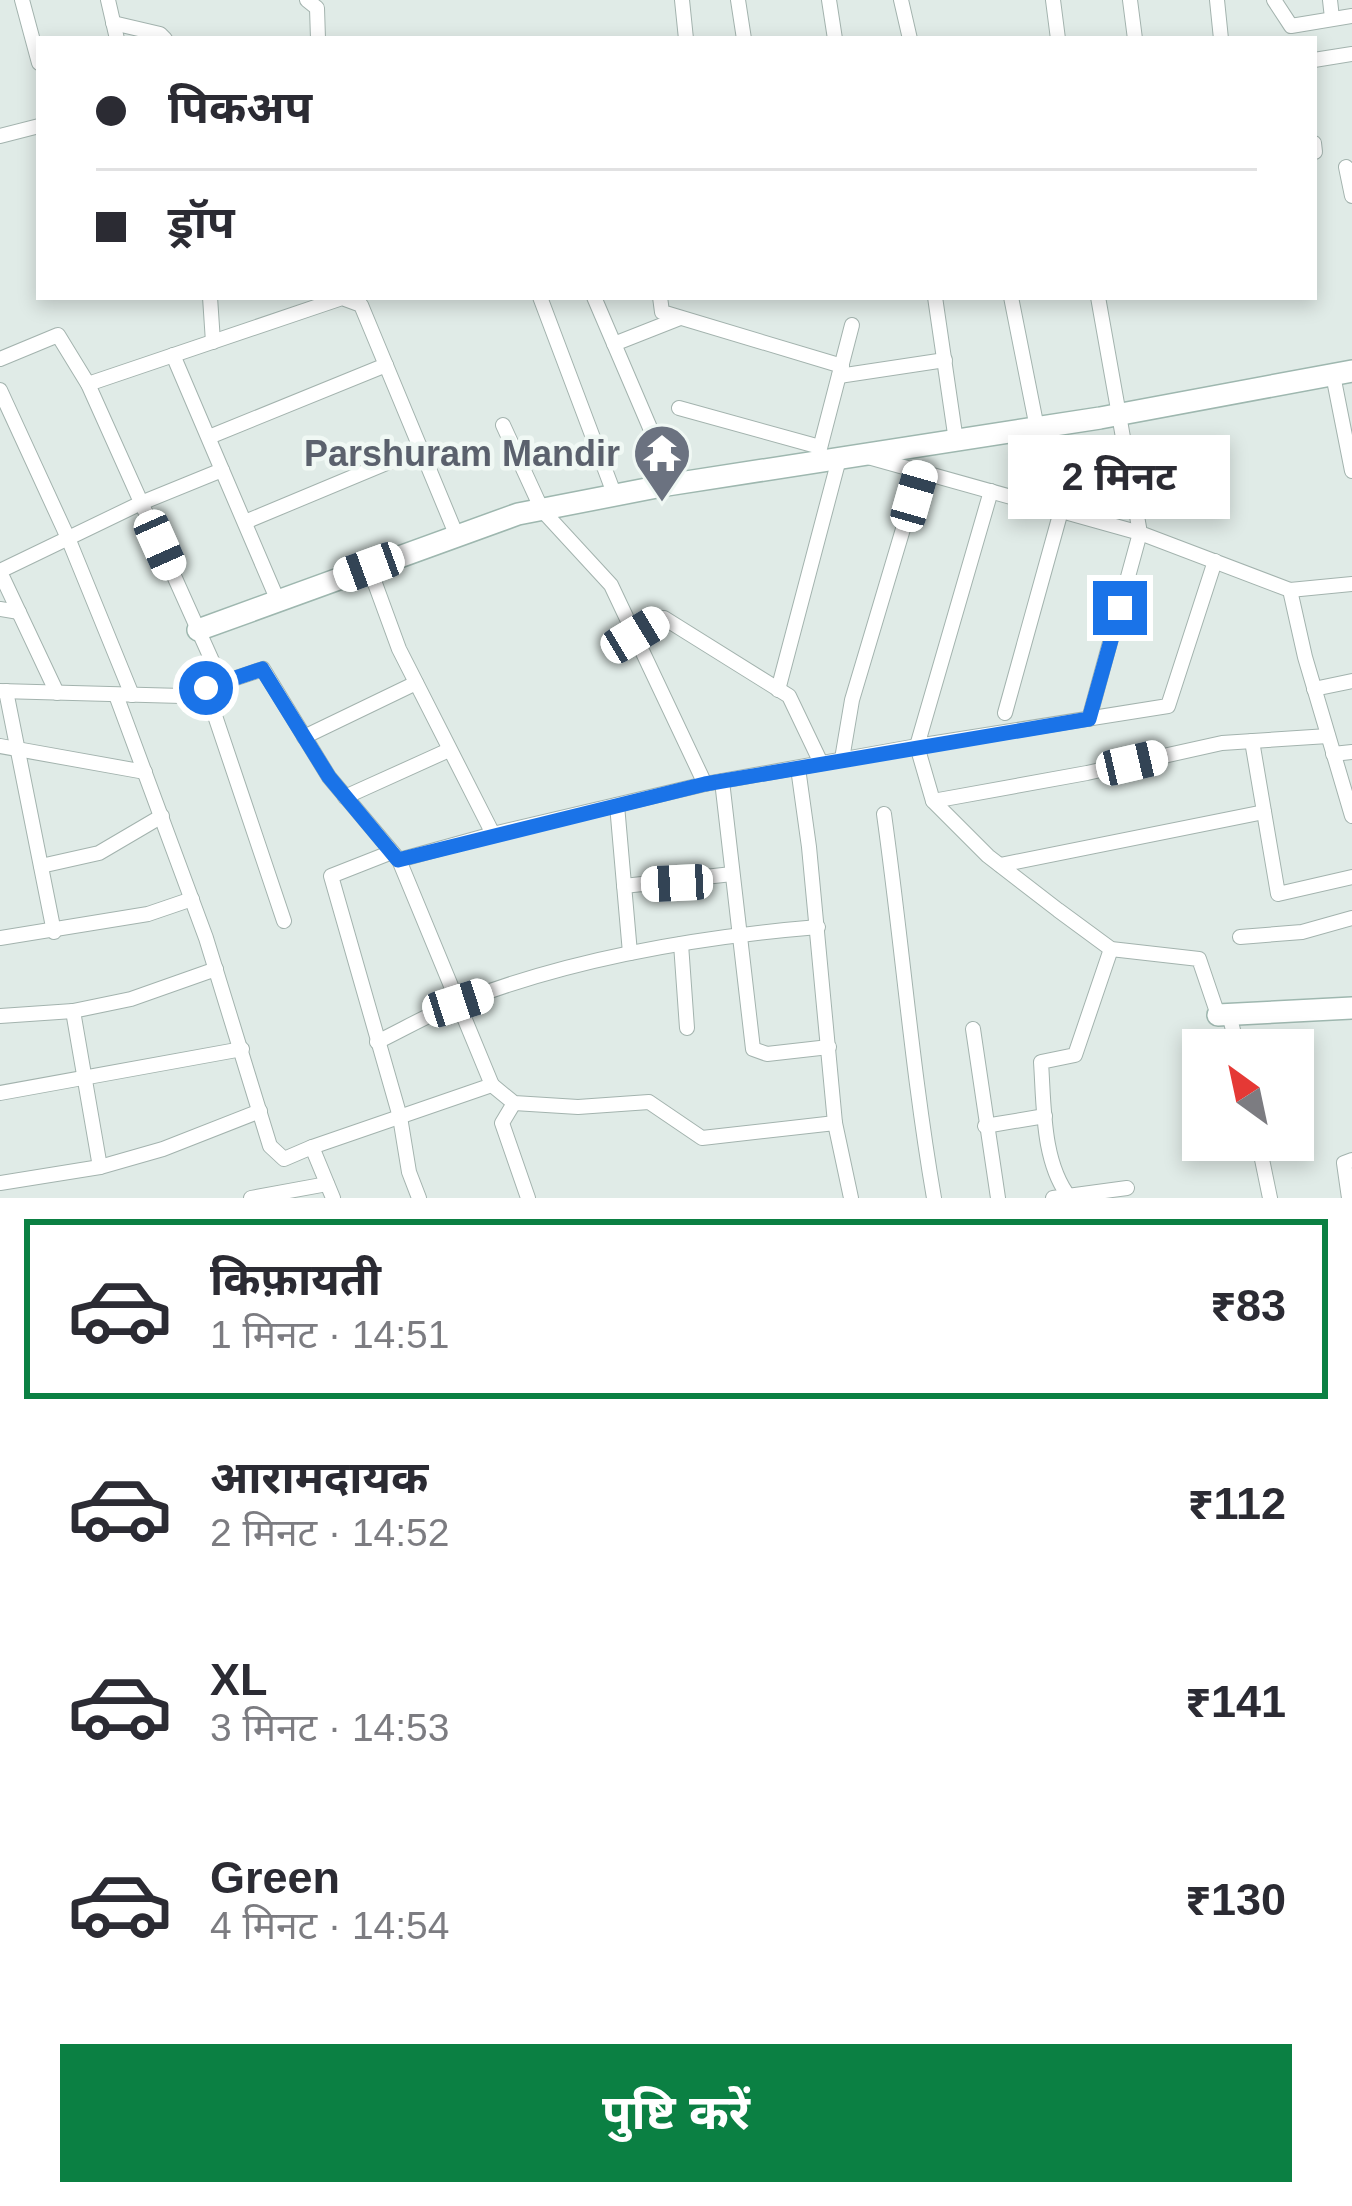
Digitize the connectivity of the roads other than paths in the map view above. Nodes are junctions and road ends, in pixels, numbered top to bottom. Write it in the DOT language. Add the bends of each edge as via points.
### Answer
graph roads {
  1 [pos="22,0"];
  2 [pos="108,0"];
  3 [pos="682,0"];
  4 [pos="738,0"];
  5 [pos="829,0"];
  6 [pos="901,0"];
  7 [pos="1053,0"];
  8 [pos="1130,0"];
  9 [pos="1217,0"];
  10 [pos="1274,0"];
  11 [pos="1330,0"];
  12 [pos="304,1"];
  13 [pos="1352,16"];
  14 [pos="1332,18"];
  15 [pos="115,31"];
  16 [pos="146,36"];
  17 [pos="318,36"];
  18 [pos="686,36"];
  19 [pos="744,36"];
  20 [pos="835,36"];
  21 [pos="909,36"];
  22 [pos="1058,36"];
  23 [pos="1135,36"];
  24 [pos="1221,36"];
  25 [pos="36,52"];
  26 [pos="1352,54"];
  27 [pos="1317,60"];
  28 [pos="36,127"];
  29 [pos="0,136"];
  30 [pos="1346,167"];
  31 [pos="1352,196"];
  32 [pos="210,300"];
  33 [pos="346,300"];
  34 [pos="371,300"];
  35 [pos="540,300"];
  36 [pos="595,300"];
  37 [pos="660,300"];
  38 [pos="935,300"];
  39 [pos="1012,300"];
  40 [pos="1098,300"];
  41 [pos="308,304"];
  42 [pos="361,305"];
  43 [pos="680,318"];
  44 [pos="852,325"];
  45 [pos="212,342"];
  46 [pos="614,344"];
  47 [pos="173,355"];
  48 [pos="0,359"];
  49 [pos="945,360"];
  50 [pos="386,365"];
  51 [pos="840,371"];
  52 [pos="1342,373"];
  53 [pos="88,384"];
  54 [pos="0,390"];
  55 [pos="679,408"];
  56 [pos="1117,415"];
  57 [pos="502,425"];
  58 [pos="1037,428"];
  59 [pos="209,437"];
  60 [pos="956,441"];
  61 [pos="420,449"];
  62 [pos="834,456"];
  63 [pos="222,470"];
  64 [pos="1352,471"];
  65 [pos="920,472"];
  66 [pos="674,484"];
  67 [pos="991,491"];
  68 [pos="615,496"];
  69 [pos="141,503"];
  70 [pos="1054,509"];
  71 [pos="542,510"];
  72 [pos="245,522"];
  73 [pos="1140,533"];
  74 [pos="456,534"];
  75 [pos="68,538"];
  76 [pos="1215,562"];
  77 [pos="369,567"];
  78 [pos="0,571"];
  79 [pos="1352,584"];
  80 [pos="1290,590"];
  81 [pos="278,601"];
  82 [pos="0,609"];
  83 [pos="19,612"];
  84 [pos="198,630"];
  85 [pos="635,635"];
  86 [pos="1352,681"];
  87 [pos="416,682"];
  88 [pos="223,683"];
  89 [pos="206,688"];
  90 [pos="778,689"];
  91 [pos="1314,689"];
  92 [pos="3,691"];
  93 [pos="57,693"];
  94 [pos="124,695"];
  95 [pos="1004,713"];
  96 [pos="1089,719"];
  97 [pos="1328,736"];
  98 [pos="304,737"];
  99 [pos="1252,741"];
  100 [pos="917,746"];
  101 [pos="8,747"];
  102 [pos="449,750"];
  103 [pos="1352,752"];
  104 [pos="1334,754"];
  105 [pos="842,759"];
  106 [pos="821,764"];
  107 [pos="798,768"];
  108 [pos="145,772"];
  109 [pos="722,781"];
  110 [pos="705,784"];
  111 [pos="345,796"];
  112 [pos="933,801"];
  113 [pos="617,805"];
  114 [pos="1264,812"];
  115 [pos="884,814"];
  116 [pos="162,816"];
  117 [pos="1352,816"];
  118 [pos="493,834"];
  119 [pos="395,856"];
  120 [pos="1000,865"];
  121 [pos="41,866"];
  122 [pos="732,874"];
  123 [pos="1352,877"];
  124 [pos="624,886"];
  125 [pos="192,899"];
  126 [pos="1352,918"];
  127 [pos="284,921"];
  128 [pos="818,927"];
  129 [pos="54,932"];
  130 [pos="739,933"];
  131 [pos="1240,937"];
  132 [pos="0,938"];
  133 [pos="681,944"];
  134 [pos="1111,949"];
  135 [pos="630,952"];
  136 [pos="216,969"];
  137 [pos="458,1003"];
  138 [pos="1352,1008"];
  139 [pos="74,1011"];
  140 [pos="1224,1015"];
  141 [pos="0,1016"];
  142 [pos="687,1028"];
  143 [pos="973,1029"];
  144 [pos="1230,1029"];
  145 [pos="377,1042"];
  146 [pos="829,1047"];
  147 [pos="242,1049"];
  148 [pos="87,1079"];
  149 [pos="492,1085"];
  150 [pos="0,1093"];
  151 [pos="514,1103"];
  152 [pos="260,1111"];
  153 [pos="1045,1116"];
  154 [pos="400,1117"];
  155 [pos="835,1123"];
  156 [pos="986,1126"];
  157 [pos="312,1148"];
  158 [pos="284,1160"];
  159 [pos="1352,1160"];
  160 [pos="1262,1161"];
  161 [pos="100,1167"];
  162 [pos="0,1186"];
  163 [pos="1127,1188"];
  164 [pos="293,1190"];
  165 [pos="330,1191"];
  166 [pos="1063,1197"];
  167 [pos="3,1198"];
  168 [pos="251,1198"];
  169 [pos="418,1198"];
  170 [pos="528,1198"];
  171 [pos="851,1198"];
  172 [pos="934,1198"];
  173 [pos="998,1198"];
  174 [pos="1270,1198"];
  175 [pos="1349,1198"];
  1 -- 25 [label="street"];
  2 -- 15 [label="street"];
  3 -- 18 [label="street"];
  4 -- 19 [label="street"];
  5 -- 20 [label="street"];
  6 -- 21 [label="street"];
  7 -- 22 [label="street"];
  8 -- 23 [label="street"];
  9 -- 24 [label="street"];
  10 -- 14 [label="street" via="1291,26"];
  11 -- 14 [label="street"];
  12 -- 17 [label="street" via="317,8"];
  13 -- 14 [label="street"];
  15 -- 16 [label="street"];
  26 -- 27 [label="street"];
  28 -- 29 [label="street"];
  30 -- 31 [label="street"];
  32 -- 45 [label="street"];
  33 -- 42 [label="street"];
  34 -- 42 [label="street"];
  35 -- 68 [label="street"];
  36 -- 46 [label="street"];
  37 -- 43 [label="street" via="662,312"];
  38 -- 49 [label="street"];
  39 -- 58 [label="street"];
  40 -- 56 [label="street"];
  41 -- 45 [label="street"];
  42 -- 50 [label="street"];
  43 -- 46 [label="street"];
  43 -- 51 [label="street"];
  44 -- 51 [label="street"];
  45 -- 47 [label="street"];
  46 -- 66 [label="street"];
  47 -- 53 [label="street"];
  47 -- 59 [label="street"];
  48 -- 53 [label="street" via="58,335"];
  49 -- 51 [label="street"];
  49 -- 60 [label="street"];
  50 -- 59 [label="street"];
  50 -- 61 [label="street"];
  51 -- 62 [label="street"];
  52 -- 56 [label="street"];
  52 -- 64 [label="street"];
  53 -- 69 [label="street"];
  54 -- 75 [label="street"];
  55 -- 62 [label="street"];
  56 -- 58 [label="street"];
  56 -- 73 [label="street"];
  57 -- 71 [label="street"];
  58 -- 60 [label="street"];
  58 -- 70 [label="street"];
  59 -- 63 [label="street"];
  60 -- 62 [label="street"];
  61 -- 72 [label="street"];
  61 -- 74 [label="street"];
  62 -- 65 [label="street"];
  62 -- 66 [label="street"];
  62 -- 90 [label="street"];
  63 -- 69 [label="street"];
  63 -- 72 [label="street"];
  65 -- 67 [label="street"];
  65 -- 105 [label="street"];
  66 -- 68 [label="street"];
  67 -- 70 [label="street"];
  67 -- 100 [label="street"];
  68 -- 71 [label="street"];
  69 -- 75 [label="street"];
  69 -- 84 [label="street"];
  70 -- 73 [label="street"];
  70 -- 95 [label="street"];
  71 -- 74 [label="street"];
  71 -- 85 [label="street" via="611,585"];
  72 -- 81 [label="street"];
  73 -- 76 [label="street"];
  73 -- 96 [label="street"];
  74 -- 77 [label="street"];
  75 -- 78 [label="street"];
  75 -- 94 [label="street"];
  76 -- 80 [label="street"];
  76 -- 96 [label="street" via="1168,706"];
  77 -- 81 [label="street"];
  77 -- 87 [label="street"];
  78 -- 83 [label="street"];
  79 -- 80 [label="street"];
  80 -- 91 [label="street"];
  81 -- 84 [label="street"];
  82 -- 83 [label="street"];
  83 -- 93 [label="street"];
  84 -- 88 [label="street"];
  85 -- 90 [label="street" via="664,618"];
  85 -- 110 [label="street"];
  86 -- 91 [label="street"];
  87 -- 98 [label="street"];
  87 -- 102 [label="street"];
  88 -- 89 [label="street"];
  88 -- 98 [label="street" via="262,669"];
  89 -- 94 [label="street"];
  89 -- 127 [label="street"];
  90 -- 106 [label="street" via="789,696"];
  91 -- 97 [label="street"];
  92 -- 93 [label="street"];
  92 -- 101 [label="street"];
  93 -- 94 [label="street"];
  94 -- 108 [label="street"];
  96 -- 100 [label="street"];
  97 -- 99 [label="street"];
  97 -- 104 [label="street"];
  98 -- 111 [label="street"];
  99 -- 112 [label="street"];
  99 -- 114 [label="street"];
  100 -- 105 [label="street"];
  100 -- 112 [label="street"];
  101 -- 108 [label="street"];
  101 -- 121 [label="street"];
  102 -- 111 [label="street"];
  102 -- 118 [label="street"];
  103 -- 104 [label="street"];
  104 -- 117 [label="street"];
  105 -- 106 [label="street"];
  106 -- 107 [label="street"];
  107 -- 109 [label="street"];
  107 -- 128 [label="street"];
  108 -- 116 [label="street"];
  109 -- 110 [label="street"];
  109 -- 122 [label="street"];
  110 -- 113 [label="street"];
  111 -- 119 [label="street"];
  112 -- 120 [label="street"];
  113 -- 118 [label="street"];
  113 -- 124 [label="street"];
  114 -- 120 [label="street"];
  114 -- 123 [label="street" via="1278,894"];
  115 -- 172 [label="street"];
  116 -- 121 [label="street" via="99,853"];
  116 -- 125 [label="street"];
  118 -- 119 [label="street"];
  119 -- 137 [label="street"];
  119 -- 145 [label="street" via="331,876"];
  120 -- 134 [label="street"];
  121 -- 129 [label="street"];
  122 -- 124 [label="street"];
  122 -- 130 [label="street"];
  124 -- 135 [label="street"];
  125 -- 129 [label="street"];
  125 -- 136 [label="street"];
  126 -- 131 [label="street"];
  128 -- 130 [label="street"];
  128 -- 146 [label="street"];
  129 -- 132 [label="street"];
  130 -- 133 [label="street"];
  130 -- 146 [label="street" via="755,1052"];
  133 -- 135 [label="street"];
  133 -- 142 [label="street"];
  134 -- 140 [label="street" via="1199,959"];
  134 -- 153 [label="street" via="1075,1055 1042,1062"];
  135 -- 137 [label="street"];
  136 -- 139 [label="street"];
  136 -- 147 [label="street"];
  137 -- 145 [label="street"];
  137 -- 149 [label="street"];
  138 -- 140 [label="street"];
  139 -- 141 [label="street"];
  139 -- 148 [label="street"];
  140 -- 144 [label="street"];
  143 -- 156 [label="street"];
  145 -- 154 [label="street"];
  146 -- 155 [label="street"];
  147 -- 148 [label="street"];
  147 -- 152 [label="street"];
  148 -- 150 [label="street"];
  148 -- 161 [label="street"];
  149 -- 151 [label="street"];
  149 -- 154 [label="street"];
  151 -- 155 [label="street" via="649,1102 702,1138"];
  151 -- 170 [label="street" via="502,1123"];
  152 -- 158 [label="street" via="270,1146"];
  152 -- 161 [label="street"];
  153 -- 156 [label="street"];
  153 -- 166 [label="street"];
  154 -- 157 [label="street"];
  154 -- 169 [label="street"];
  155 -- 171 [label="street"];
  156 -- 173 [label="street"];
  157 -- 158 [label="street"];
  157 -- 165 [label="street"];
  158 -- 164 [label="street"];
  159 -- 175 [label="street" via="1344,1163"];
  160 -- 174 [label="street"];
  161 -- 162 [label="street"];
  162 -- 167 [label="street"];
  163 -- 166 [label="street"];
  164 -- 165 [label="street"];
  164 -- 168 [label="street"];
}
